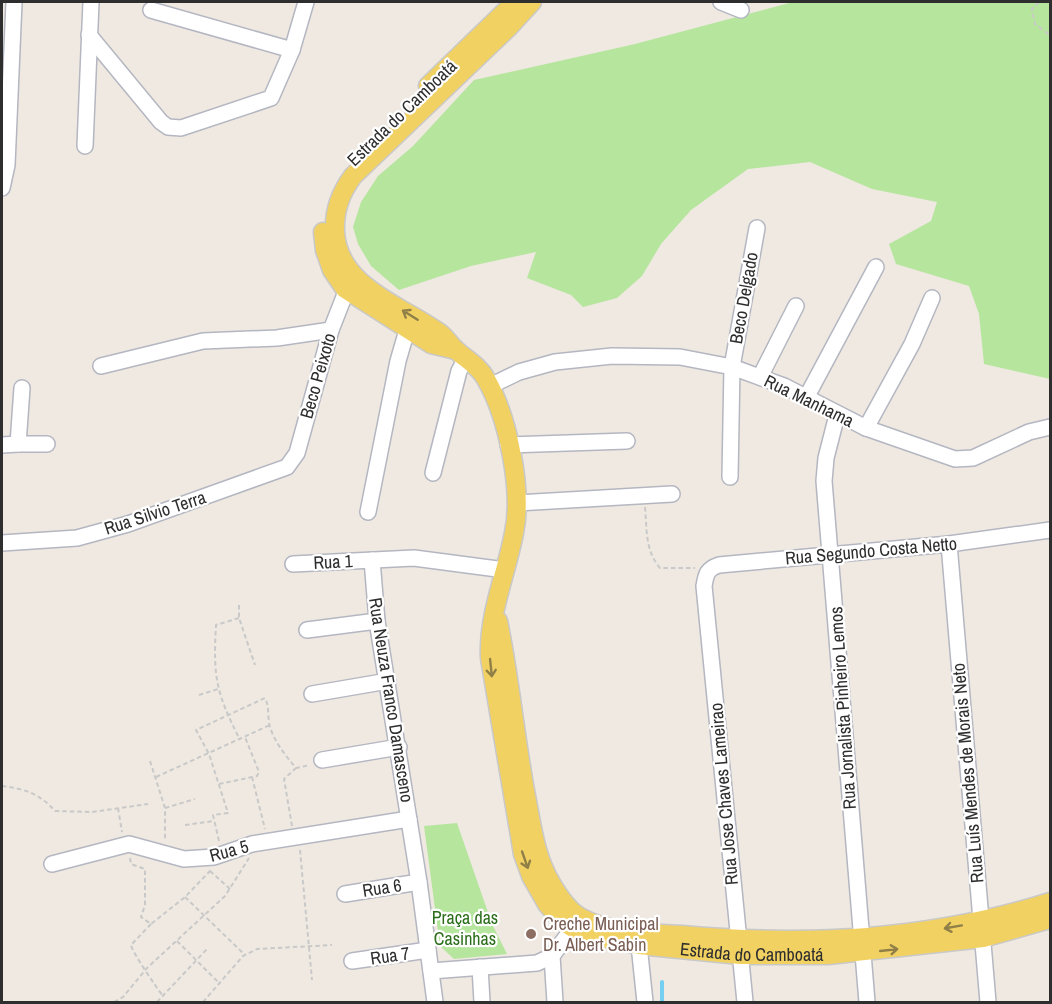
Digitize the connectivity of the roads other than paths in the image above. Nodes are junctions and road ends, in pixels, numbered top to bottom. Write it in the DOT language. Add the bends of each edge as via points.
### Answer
graph roads {
  1 [pos="91,2"];
  2 [pos="306,2"];
  3 [pos="515,2"];
  4 [pos="532,2"];
  5 [pos="721,2"];
  6 [pos="9,7"];
  7 [pos="151,10"];
  8 [pos="741,10"];
  9 [pos="89,36"];
  10 [pos="292,50"];
  11 [pos="439,84"];
  12 [pos="86,146"];
  13 [pos="2,187"];
  14 [pos="756,228"];
  15 [pos="876,267"];
  16 [pos="346,288"];
  17 [pos="932,298"];
  18 [pos="796,306"];
  19 [pos="331,330"];
  20 [pos="407,330"];
  21 [pos="461,354"];
  22 [pos="101,366"];
  23 [pos="732,367"];
  24 [pos="760,377"];
  25 [pos="490,386"];
  26 [pos="22,388"];
  27 [pos="806,398"];
  28 [pos="837,415"];
  29 [pos="1050,427"];
  30 [pos="866,428"];
  31 [pos="627,441"];
  32 [pos="18,444"];
  33 [pos="47,444"];
  34 [pos="508,445"];
  35 [pos="2,446"];
  36 [pos="297,453"];
  37 [pos="433,473"];
  38 [pos="730,477"];
  39 [pos="672,494"];
  40 [pos="517,502"];
  41 [pos="368,512"];
  42 [pos="1050,530"];
  43 [pos="2,543"];
  44 [pos="949,544"];
  45 [pos="832,554"];
  46 [pos="372,560"];
  47 [pos="293,564"];
  48 [pos="505,570"];
  49 [pos="704,586"];
  50 [pos="377,621"];
  51 [pos="307,630"];
  52 [pos="388,681"];
  53 [pos="312,694"];
  54 [pos="399,747"];
  55 [pos="322,760"];
  56 [pos="519,800"];
  57 [pos="409,819"];
  58 [pos="52,864"];
  59 [pos="419,882"];
  60 [pos="345,894"];
  61 [pos="1050,902"];
  62 [pos="1050,919"];
  63 [pos="572,929"];
  64 [pos="982,930"];
  65 [pos="639,945"];
  66 [pos="861,945"];
  67 [pos="739,948"];
  68 [pos="428,950"];
  69 [pos="552,956"];
  70 [pos="352,961"];
  71 [pos="480,967"];
  72 [pos="431,971"];
  73 [pos="435,1002"];
  74 [pos="482,1002"];
  75 [pos="555,1002"];
  76 [pos="645,1002"];
  77 [pos="745,1002"];
  78 [pos="867,1002"];
  79 [pos="988,1002"];
  1 -- 9 [label="street"];
  2 -- 10 [label="street"];
  3 -- 11 [label="main road, Estrada do Camboatá"];
  4 -- 11 [label="main road, Estrada do Camboatá" via="509,27"];
  5 -- 8 [label="street"];
  6 -- 13 [label="street" via="7,165"];
  7 -- 10 [label="street"];
  9 -- 10 [label="street" via="161,122 181,128 271,98"];
  9 -- 12 [label="street"];
  11 -- 16 [label="main road, Estrada do Camboatá" via="353,176 344,192 336,216 335,236"];
  14 -- 23 [label="street, Beco Delgado"];
  15 -- 27 [label="street"];
  16 -- 19 [label="street, Beco Peixoto"];
  16 -- 20 [label="main road, Estrada do Camboatá"];
  21 -- 16 [label="main road, Estrada do Camboatá, one-way" via="442,335"];
  17 -- 30 [label="street"];
  18 -- 24 [label="street"];
  19 -- 22 [label="street" via="278,338 203,341"];
  19 -- 36 [label="street, Beco Peixoto"];
  20 -- 21 [label="main road, Estrada do Camboatá" via="431,344"];
  20 -- 41 [label="street"];
  21 -- 25 [label="main road, Estrada do Camboatá" via="478,368"];
  21 -- 37 [label="street"];
  23 -- 24 [label="street, Rua Manhama"];
  23 -- 25 [label="street, Rua Manhama" via="680,357 612,356 545,364"];
  23 -- 38 [label="street, Beco Delgado"];
  24 -- 27 [label="street, Rua Manhama"];
  25 -- 34 [label="main road, Estrada do Camboatá"];
  26 -- 32 [label="street"];
  27 -- 28 [label="street, Rua Manhama"];
  28 -- 30 [label="street, Rua Manhama"];
  28 -- 45 [label="street, Rua Jornalista Pinheiro Lemos" via="824,481"];
  29 -- 30 [label="street, Rua Manhama" via="966,459 939,454"];
  31 -- 34 [label="street"];
  32 -- 33 [label="street"];
  32 -- 35 [label="street"];
  34 -- 40 [label="main road, Estrada do Camboatá"];
  36 -- 43 [label="street, Rua Silvio Terra" via="293,462 276,473 128,524 77,538"];
  39 -- 40 [label="street"];
  40 -- 48 [label="main road, Estrada do Camboatá" via="515,531"];
  42 -- 44 [label="street, Rua Segundo Costa Netto"];
  44 -- 45 [label="street, Rua Segundo Costa Netto"];
  44 -- 64 [label="street, Rua Luís Mendes de Morais Neto"];
  45 -- 49 [label="street, Rua Segundo Costa Netto" via="711,568"];
  45 -- 66 [label="street, Rua Jornalista Pinheiro Lemos"];
  46 -- 47 [label="street, Rua 1"];
  46 -- 48 [label="street" via="427,559"];
  46 -- 50 [label="street, Rua Neuza Franco Damasceno"];
  48 -- 56 [label="main road, Estrada do Camboatá" via="495,610"];
  49 -- 67 [label="street, Rua Jose Chaves Lameirao"];
  50 -- 51 [label="street"];
  50 -- 52 [label="street, Rua Neuza Franco Damasceno"];
  52 -- 53 [label="street"];
  52 -- 54 [label="street, Rua Neuza Franco Damasceno"];
  54 -- 55 [label="street"];
  54 -- 57 [label="street, Rua Neuza Franco Damasceno"];
  56 -- 63 [label="main road, Estrada do Camboatá, one-way" via="523,854 531,876 547,904"];
  56 -- 67 [label="main road, Estrada do Camboatá" via="544,870 576,914 626,931"];
  57 -- 58 [label="street, Rua 5" via="263,842 222,855 184,859 126,844"];
  57 -- 59 [label="street, Rua Neuza Franco Damasceno"];
  59 -- 60 [label="street, Rua 6"];
  59 -- 68 [label="street, Rua Neuza Franco Damasceno"];
  61 -- 64 [label="main road, Estrada do Camboatá"];
  62 -- 64 [label="main road, Estrada do Camboatá"];
  63 -- 65 [label="main road, Estrada do Camboatá" via="592,937"];
  63 -- 69 [label="street"];
  64 -- 66 [label="main road, Estrada do Camboatá"];
  64 -- 79 [label="street, Rua Luís Mendes de Morais Neto"];
  65 -- 67 [label="main road, Estrada do Camboatá"];
  65 -- 76 [label="street"];
  66 -- 67 [label="main road, Estrada do Camboatá" via="828,941"];
  66 -- 78 [label="street, Rua Jornalista Pinheiro Lemos"];
  67 -- 77 [label="street, Rua Jose Chaves Lameirao"];
  68 -- 70 [label="street, Rua 7"];
  68 -- 72 [label="street, Rua Neuza Franco Damasceno"];
  69 -- 71 [label="street" via="537,963"];
  69 -- 75 [label="street"];
  71 -- 72 [label="street"];
  71 -- 74 [label="street"];
  72 -- 73 [label="street, Rua Neuza Franco Damasceno"];
}
